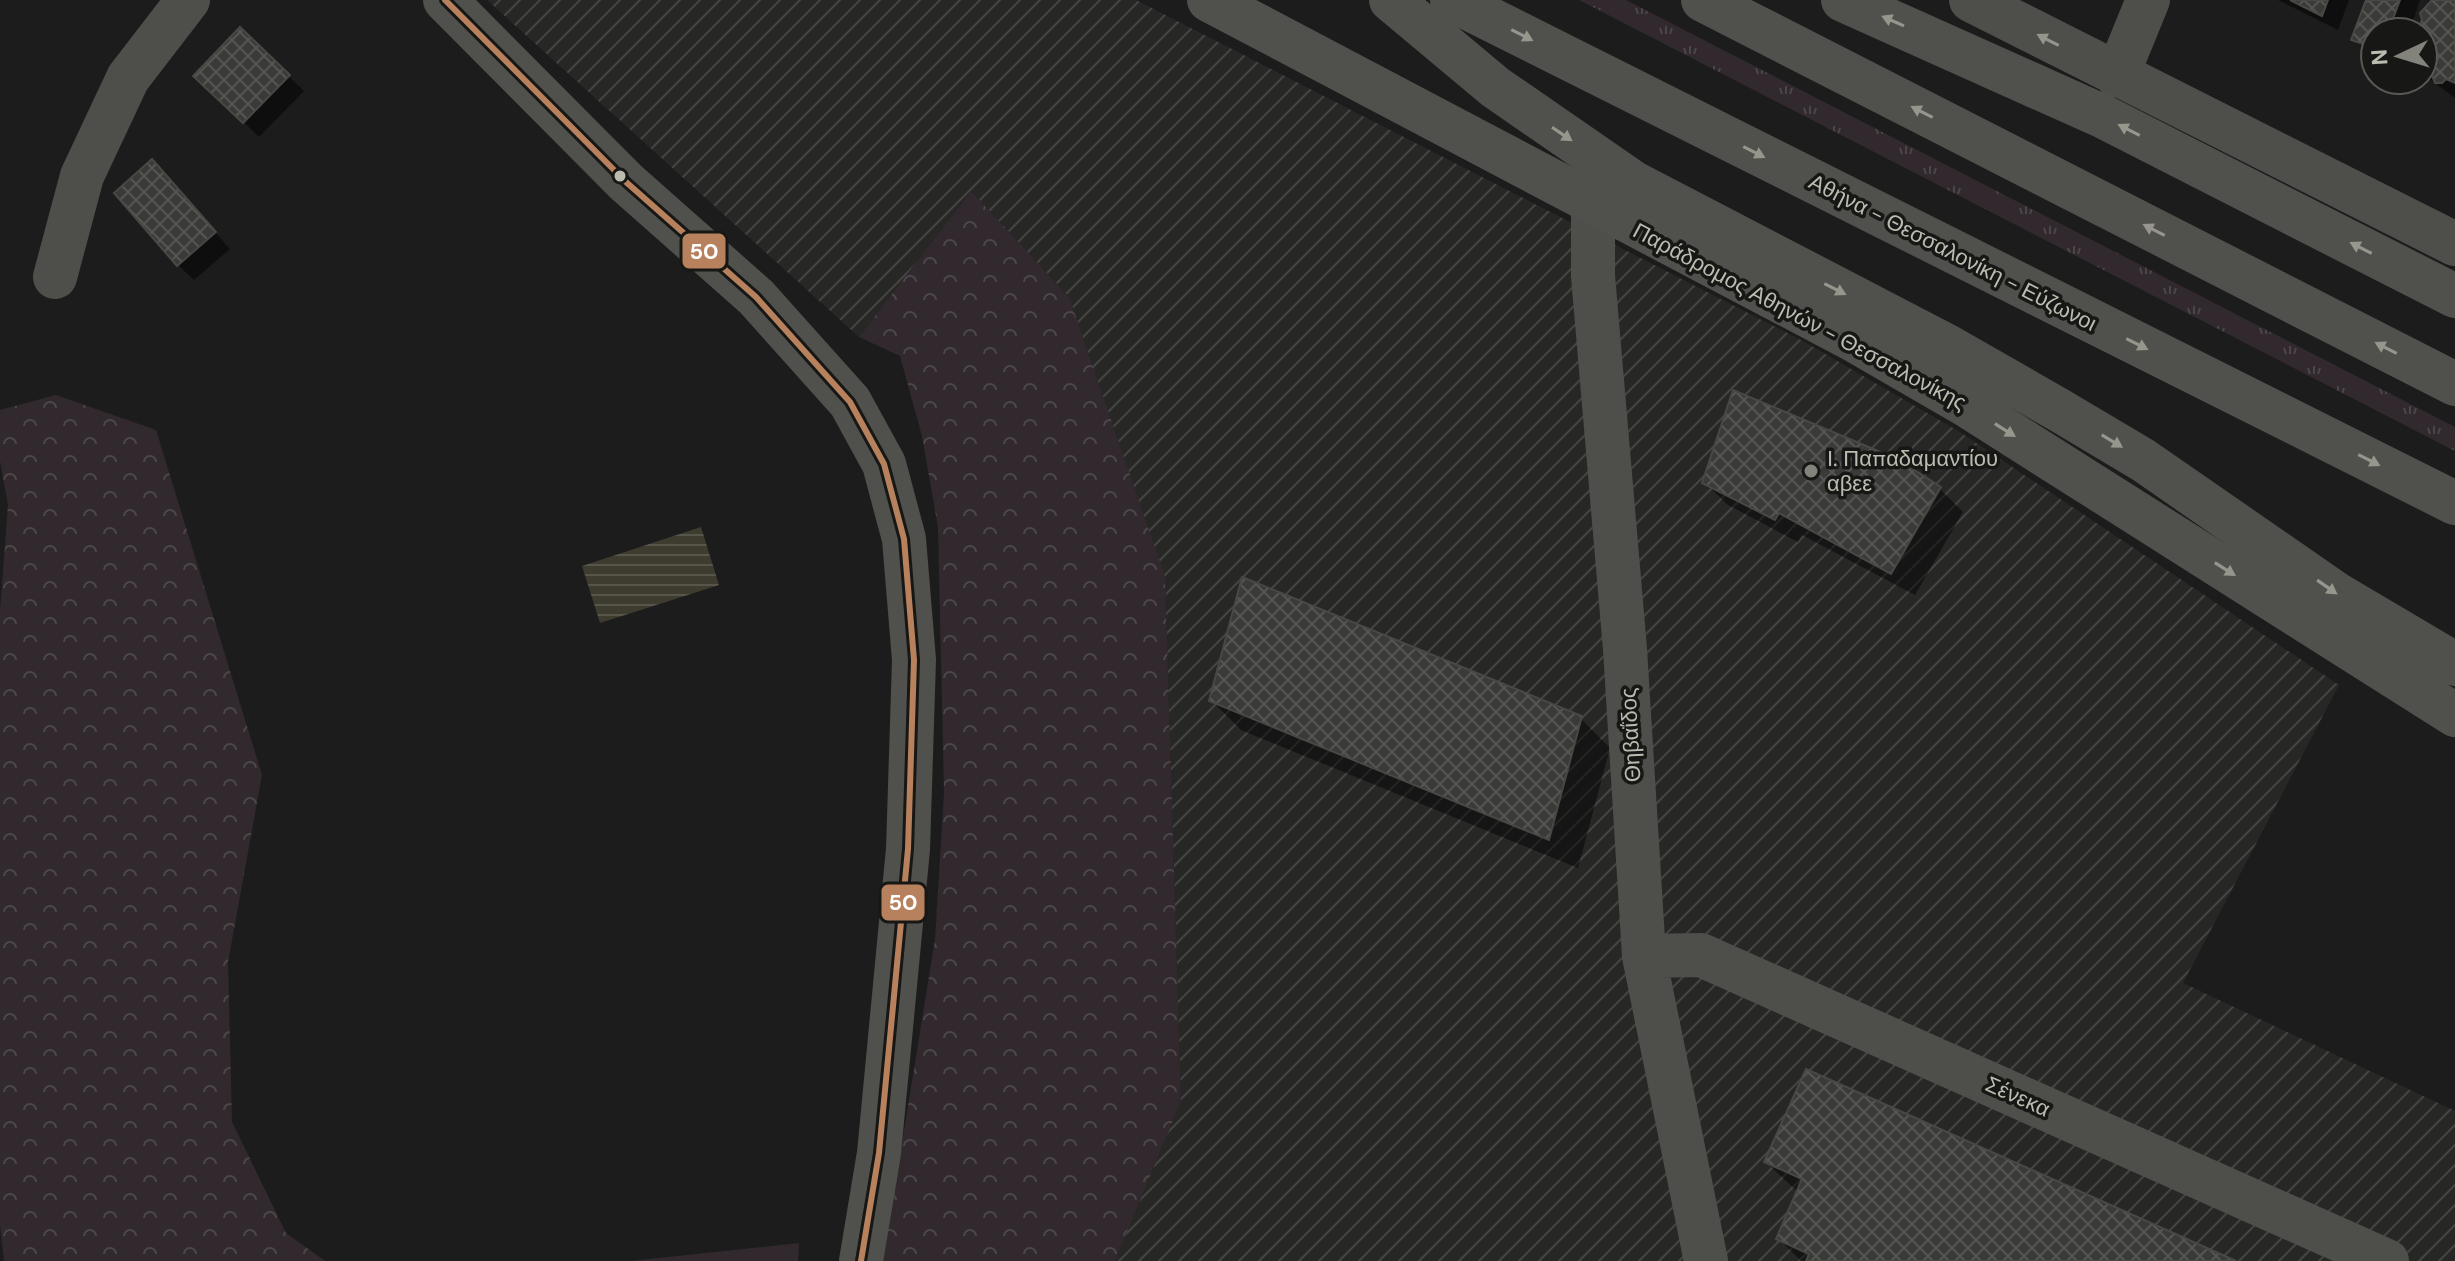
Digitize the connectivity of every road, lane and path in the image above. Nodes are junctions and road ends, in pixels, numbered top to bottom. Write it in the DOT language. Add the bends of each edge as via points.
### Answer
graph roads {
  1 [pos="188,0"];
  2 [pos="445,0"];
  3 [pos="1209,0"];
  4 [pos="1391,0"];
  5 [pos="1452,0"];
  6 [pos="1703,0"];
  7 [pos="1843,0"];
  8 [pos="1971,0"];
  9 [pos="2148,0"];
  10 [pos="2117,76"];
  11 [pos="1593,205"];
  12 [pos="2455,244"];
  13 [pos="55,277"];
  14 [pos="2455,296"];
  15 [pos="2455,384"];
  16 [pos="2455,503"];
  17 [pos="2455,664"];
  18 [pos="2455,715"];
  19 [pos="1644,956"];
  20 [pos="861,1261"];
  21 [pos="1706,1261"];
  22 [pos="2387,1261"];
  1 -- 13 [label="street" via="128,78 82,176"];
  2 -- 20 [label="main road" via="626,182 756,297 850,402 884,464 904,539 914,676 908,849 879,1153"];
  3 -- 11 [label="main road, Παράδρομος Αθηνών - Θεσσαλονίκης"];
  4 -- 17 [label="main road, one-way" via="1495,87 1634,183 2059,410 2143,460 2338,595"];
  5 -- 16 [label="main road, Αθήνα - Θεσσαλονίκη - Εύζωνοι, one-way"];
  15 -- 6 [label="main road, one-way"];
  14 -- 7 [label="main road, one-way" via="2102,116"];
  10 -- 8 [label="street, one-way"];
  9 -- 10 [label="street"];
  10 -- 12 [label="street"];
  11 -- 18 [label="main road, Παράδρομος Αθηνών - Θεσσαλονίκης, one-way" via="1852,339 1966,405"];
  11 -- 19 [label="street, Θηβαΐδος" via="1593,276 1625,649"];
  19 -- 21 [label="street, Θηβαΐδος"];
  19 -- 22 [label="street, Σένεκα" via="1701,955"];
}
